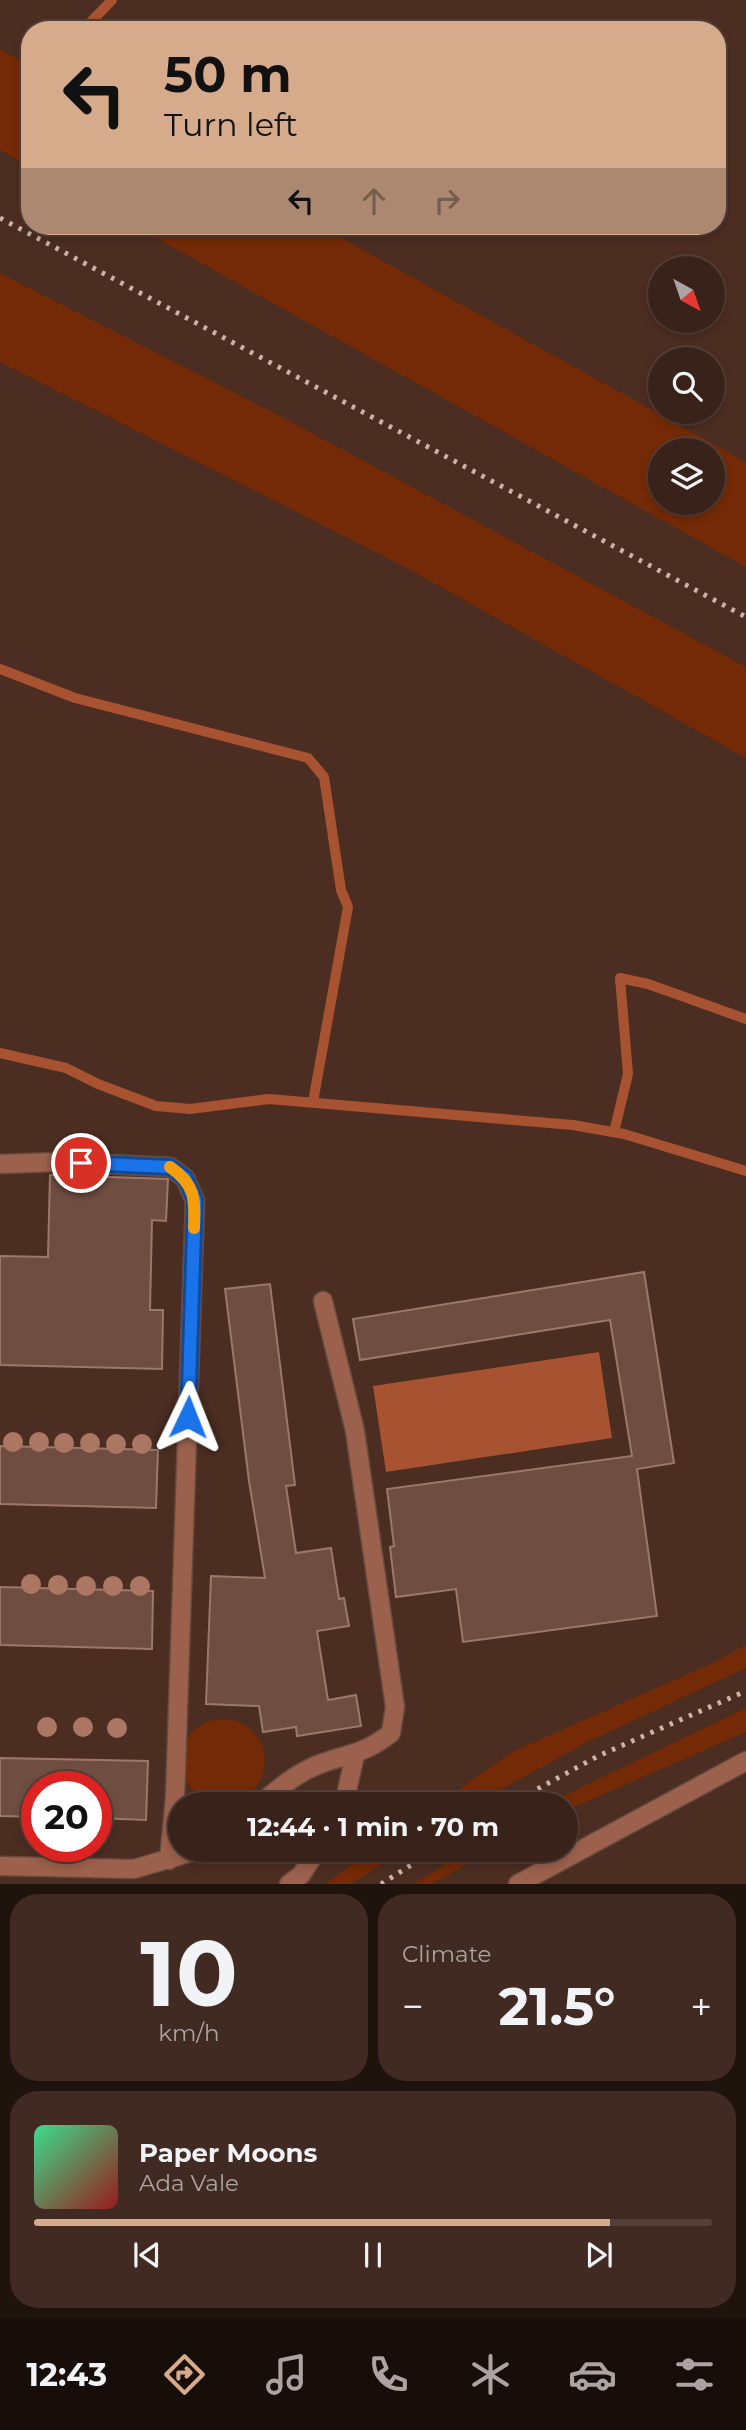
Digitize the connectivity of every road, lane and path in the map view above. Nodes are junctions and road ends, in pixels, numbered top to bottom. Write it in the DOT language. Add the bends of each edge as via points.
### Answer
graph roads {
  1 [pos="0,1164"];
  2 [pos="323,1301"];
  3 [pos="355,1755"];
  4 [pos="746,1761"];
  5 [pos="175,1792"];
  6 [pos="274,1792"];
  7 [pos="347,1792"];
  8 [pos="168,1860"];
  9 [pos="309,1862"];
  10 [pos="0,1866"];
  11 [pos="289,1884"];
  12 [pos="518,1884"];
  1 -- 5 [label="street" via="170,1167 185,1178 195,1200"];
  2 -- 3 [label="street" via="355,1432 396,1707 391,1733"];
  3 -- 6 [label="street" via="316,1766"];
  3 -- 7 [label="street"];
  4 -- 12 [label="street"];
  8 -- 10 [label="street" via="134,1869"];
  9 -- 11 [label="street"];
}
